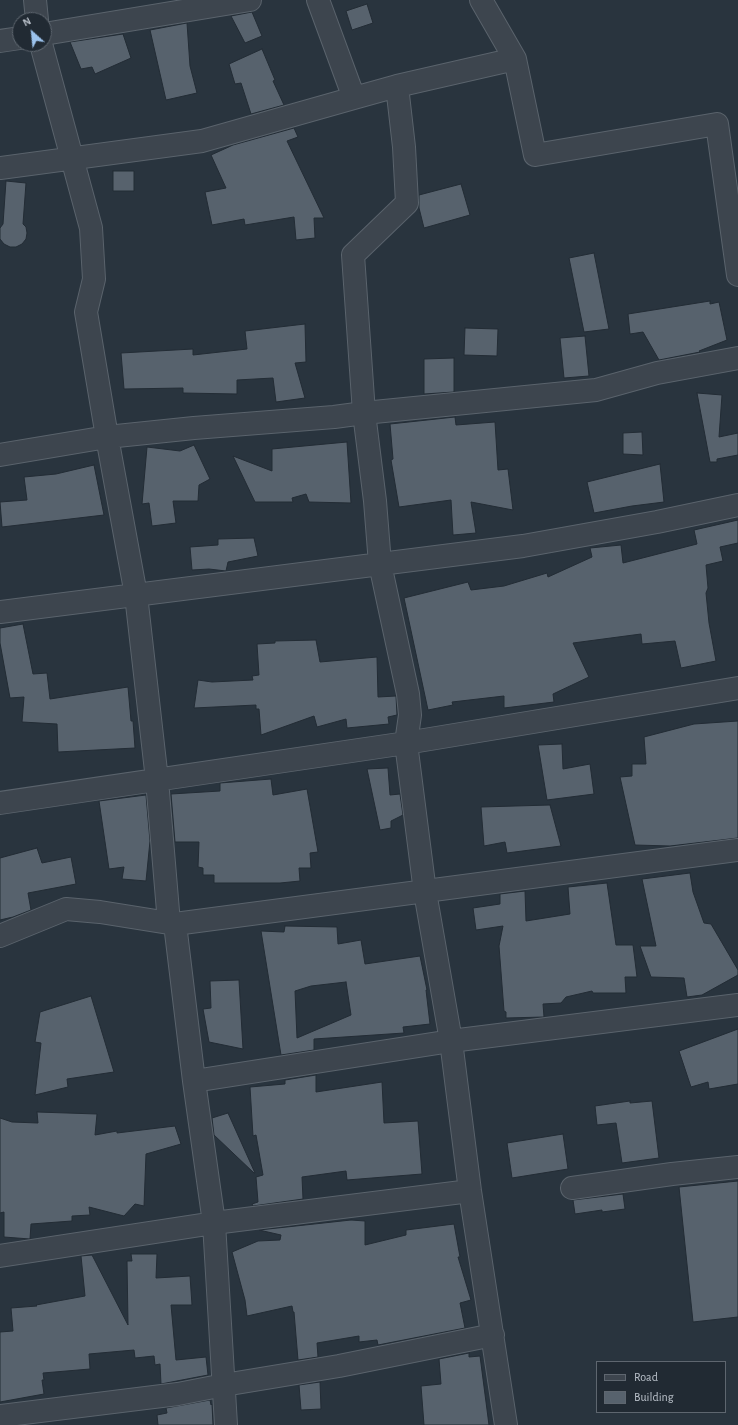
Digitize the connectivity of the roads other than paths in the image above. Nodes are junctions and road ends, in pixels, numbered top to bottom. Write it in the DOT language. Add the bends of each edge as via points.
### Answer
graph roads {
  1 [pos="35,0"];
  2 [pos="250,0"];
  3 [pos="318,0"];
  4 [pos="480,0"];
  5 [pos="36,12"];
  6 [pos="52,33"];
  7 [pos="12,39"];
  8 [pos="0,41"];
  9 [pos="43,52"];
  10 [pos="515,59"];
  11 [pos="397,86"];
  12 [pos="354,98"];
  13 [pos="73,158"];
  14 [pos="0,168"];
  15 [pos="738,275"];
  16 [pos="738,358"];
  17 [pos="364,413"];
  18 [pos="107,437"];
  19 [pos="0,455"];
  20 [pos="738,505"];
  21 [pos="380,564"];
  22 [pos="136,595"];
  23 [pos="0,612"];
  24 [pos="738,688"];
  25 [pos="406,743"];
  26 [pos="157,780"];
  27 [pos="0,803"];
  28 [pos="738,850"];
  29 [pos="425,892"];
  30 [pos="172,924"];
  31 [pos="0,936"];
  32 [pos="738,1005"];
  33 [pos="451,1041"];
  34 [pos="194,1081"];
  35 [pos="738,1168"];
  36 [pos="572,1188"];
  37 [pos="470,1191"];
  38 [pos="214,1223"];
  39 [pos="0,1256"];
  40 [pos="493,1335"];
  41 [pos="224,1385"];
  42 [pos="0,1416"];
  43 [pos="226,1425"];
  44 [pos="506,1425"];
  1 -- 5 [label="street"];
  2 -- 6 [label="street"];
  3 -- 12 [label="street"];
  4 -- 10 [label="street"];
  7 -- 8 [label="street"];
  9 -- 13 [label="street"];
  10 -- 11 [label="street"];
  10 -- 15 [label="street" via="535,155 717,124"];
  11 -- 12 [label="street"];
  11 -- 17 [label="street" via="407,203 353,255"];
  12 -- 13 [label="street" via="202,141"];
  13 -- 14 [label="street"];
  13 -- 18 [label="street" via="91,228 94,279 86,312"];
  16 -- 17 [label="street" via="657,374 596,390"];
  17 -- 18 [label="street"];
  17 -- 21 [label="street"];
  18 -- 19 [label="street"];
  18 -- 22 [label="street"];
  20 -- 21 [label="street" via="523,546"];
  21 -- 22 [label="street"];
  21 -- 25 [label="street" via="408,694 410,715"];
  22 -- 23 [label="street"];
  22 -- 26 [label="street"];
  24 -- 25 [label="street"];
  25 -- 26 [label="street"];
  25 -- 29 [label="street"];
  26 -- 27 [label="street"];
  26 -- 30 [label="street"];
  28 -- 29 [label="street"];
  29 -- 30 [label="street"];
  29 -- 33 [label="street"];
  30 -- 31 [label="street" via="66,909"];
  30 -- 34 [label="street"];
  32 -- 33 [label="street"];
  33 -- 34 [label="street"];
  33 -- 37 [label="street"];
  34 -- 38 [label="street"];
  35 -- 36 [label="street"];
  37 -- 38 [label="street"];
  37 -- 40 [label="street"];
  38 -- 39 [label="street"];
  38 -- 41 [label="street"];
  40 -- 41 [label="street" via="339,1366"];
  40 -- 44 [label="street"];
  41 -- 42 [label="street" via="178,1394"];
  41 -- 43 [label="street"];
}
